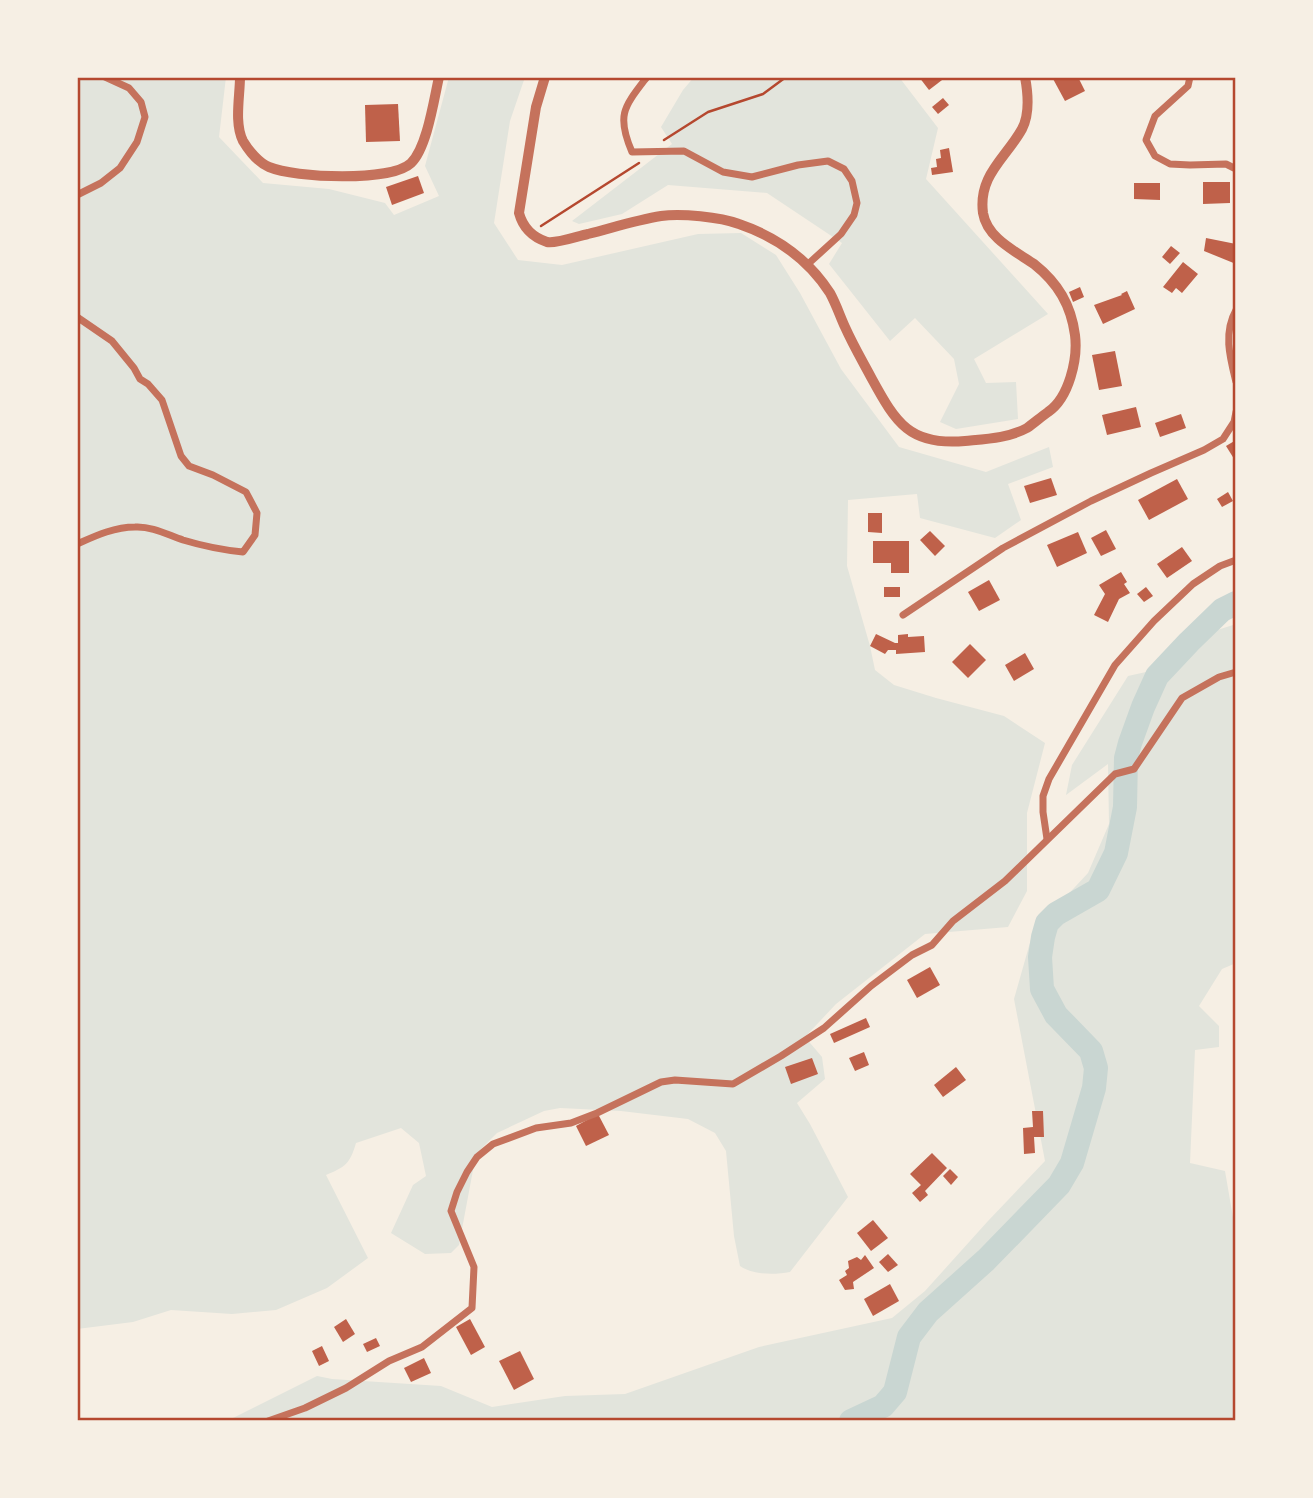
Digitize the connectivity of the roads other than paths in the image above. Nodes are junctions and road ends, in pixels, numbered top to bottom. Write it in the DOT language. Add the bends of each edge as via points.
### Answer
graph roads {
  1 [pos="105,77"];
  2 [pos="240,77"];
  3 [pos="439,77"];
  4 [pos="545,77"];
  5 [pos="647,77"];
  6 [pos="1025,77"];
  7 [pos="1190,77"];
  8 [pos="1236,169"];
  9 [pos="77,195"];
  10 [pos="807,265"];
  11 [pos="1236,310"];
  12 [pos="77,317"];
  13 [pos="1236,382"];
  14 [pos="1236,412"];
  15 [pos="77,544"];
  16 [pos="1236,560"];
  17 [pos="903,615"];
  18 [pos="1236,672"];
  19 [pos="1047,839"];
  20 [pos="268,1421"];
  1 -- 9 [label="street" via="129,88 142,102 145,117 137,142 120,168"];
  2 -- 3 [label="street" via="242,139 266,166 302,174 377,175 410,165 420,152"];
  4 -- 10 [label="street" via="533,119 519,214 530,234 549,243 663,216 705,217 763,232"];
  5 -- 10 [label="street" via="628,102 623,118 632,152 684,151 723,172 752,177 828,160 844,169 858,203 854,215 841,234"];
  6 -- 10 [label="street" via="1028,103 1023,127 989,176 983,193 984,215 993,234 1059,289 1072,314 1075,362 1055,408 1025,429 991,438 945,442 919,436 898,423 886,405 830,294"];
  7 -- 8 [label="street" via="1188,86 1155,116 1146,140 1155,156 1170,164 1226,164"];
  11 -- 13 [label="street" via="1229,330"];
  12 -- 15 [label="street" via="112,341 162,400 181,456 189,466 246,492 257,513 255,535 243,552 223,551 136,527 103,532"];
  14 -- 17 [label="street" via="1223,439 1003,548"];
  16 -- 19 [label="street" via="1193,584 1115,664 1049,779 1043,796"];
  18 -- 19 [label="street" via="1182,698 1133,769 1115,774"];
  19 -- 20 [label="street" via="932,945 871,986 824,1028 733,1084 661,1082 571,1123 536,1128 493,1144 467,1172 451,1211 474,1267 472,1308 422,1347 305,1408"];
}
